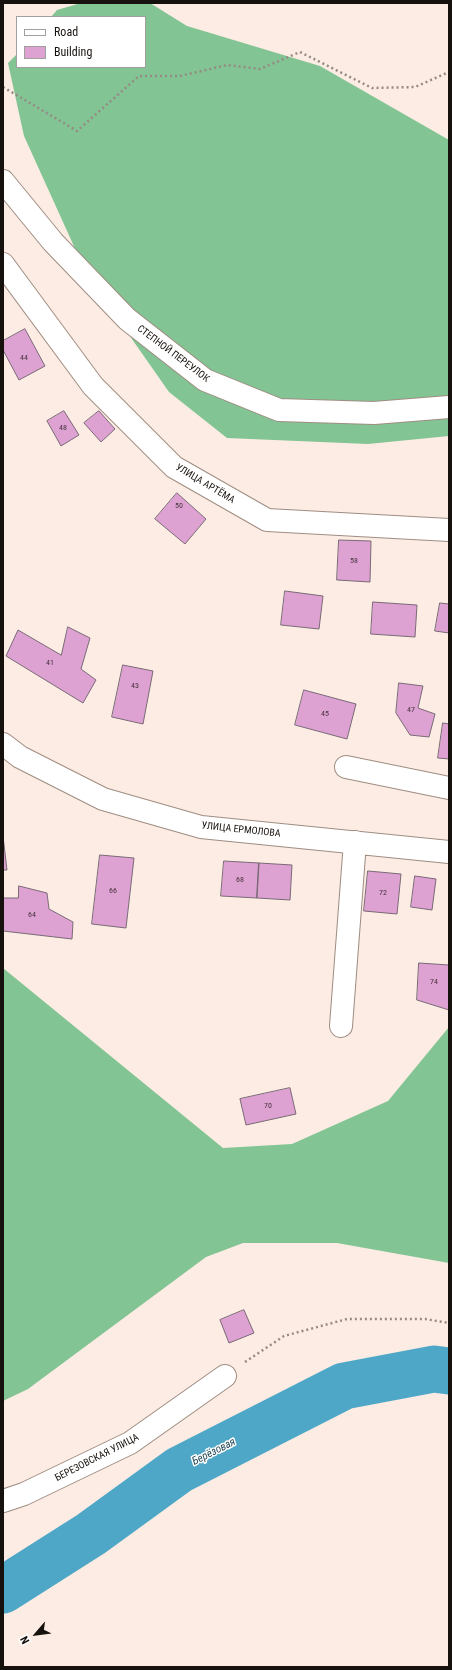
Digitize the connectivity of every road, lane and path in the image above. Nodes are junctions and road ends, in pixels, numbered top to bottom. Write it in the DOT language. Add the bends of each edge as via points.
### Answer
graph roads {
  1 [pos="449,72"];
  2 [pos="3,87"];
  3 [pos="3,181"];
  4 [pos="3,264"];
  5 [pos="449,407"];
  6 [pos="449,530"];
  7 [pos="3,744"];
  8 [pos="346,767"];
  9 [pos="449,788"];
  10 [pos="355,842"];
  11 [pos="449,852"];
  12 [pos="341,1026"];
  13 [pos="449,1323"];
  14 [pos="225,1376"];
  15 [pos="3,1501"];
  1 -- 2 [label="path" via="415,87 372,88 300,52 260,69 227,65 180,76 139,76 77,131"];
  3 -- 5 [label="street, СТЕПНОЙ ПЕРЕУЛОК" via="53,242 127,319 205,380 279,410 374,413"];
  4 -- 6 [label="street, УЛИЦА АРТЁМА" via="93,386 174,467 267,520"];
  7 -- 10 [label="street, УЛИЦА ЕРМОЛОВА" via="20,757 103,799 186,823 201,827"];
  8 -- 9 [label="street"];
  10 -- 11 [label="street, УЛИЦА ЕРМОЛОВА"];
  10 -- 12 [label="street"];
  13 -- 14 [label="path" via="425,1319 347,1319 284,1336"];
  14 -- 15 [label="street, БЕРЕЗОВСКАЯ УЛИЦА" via="130,1443 24,1494"];
}
